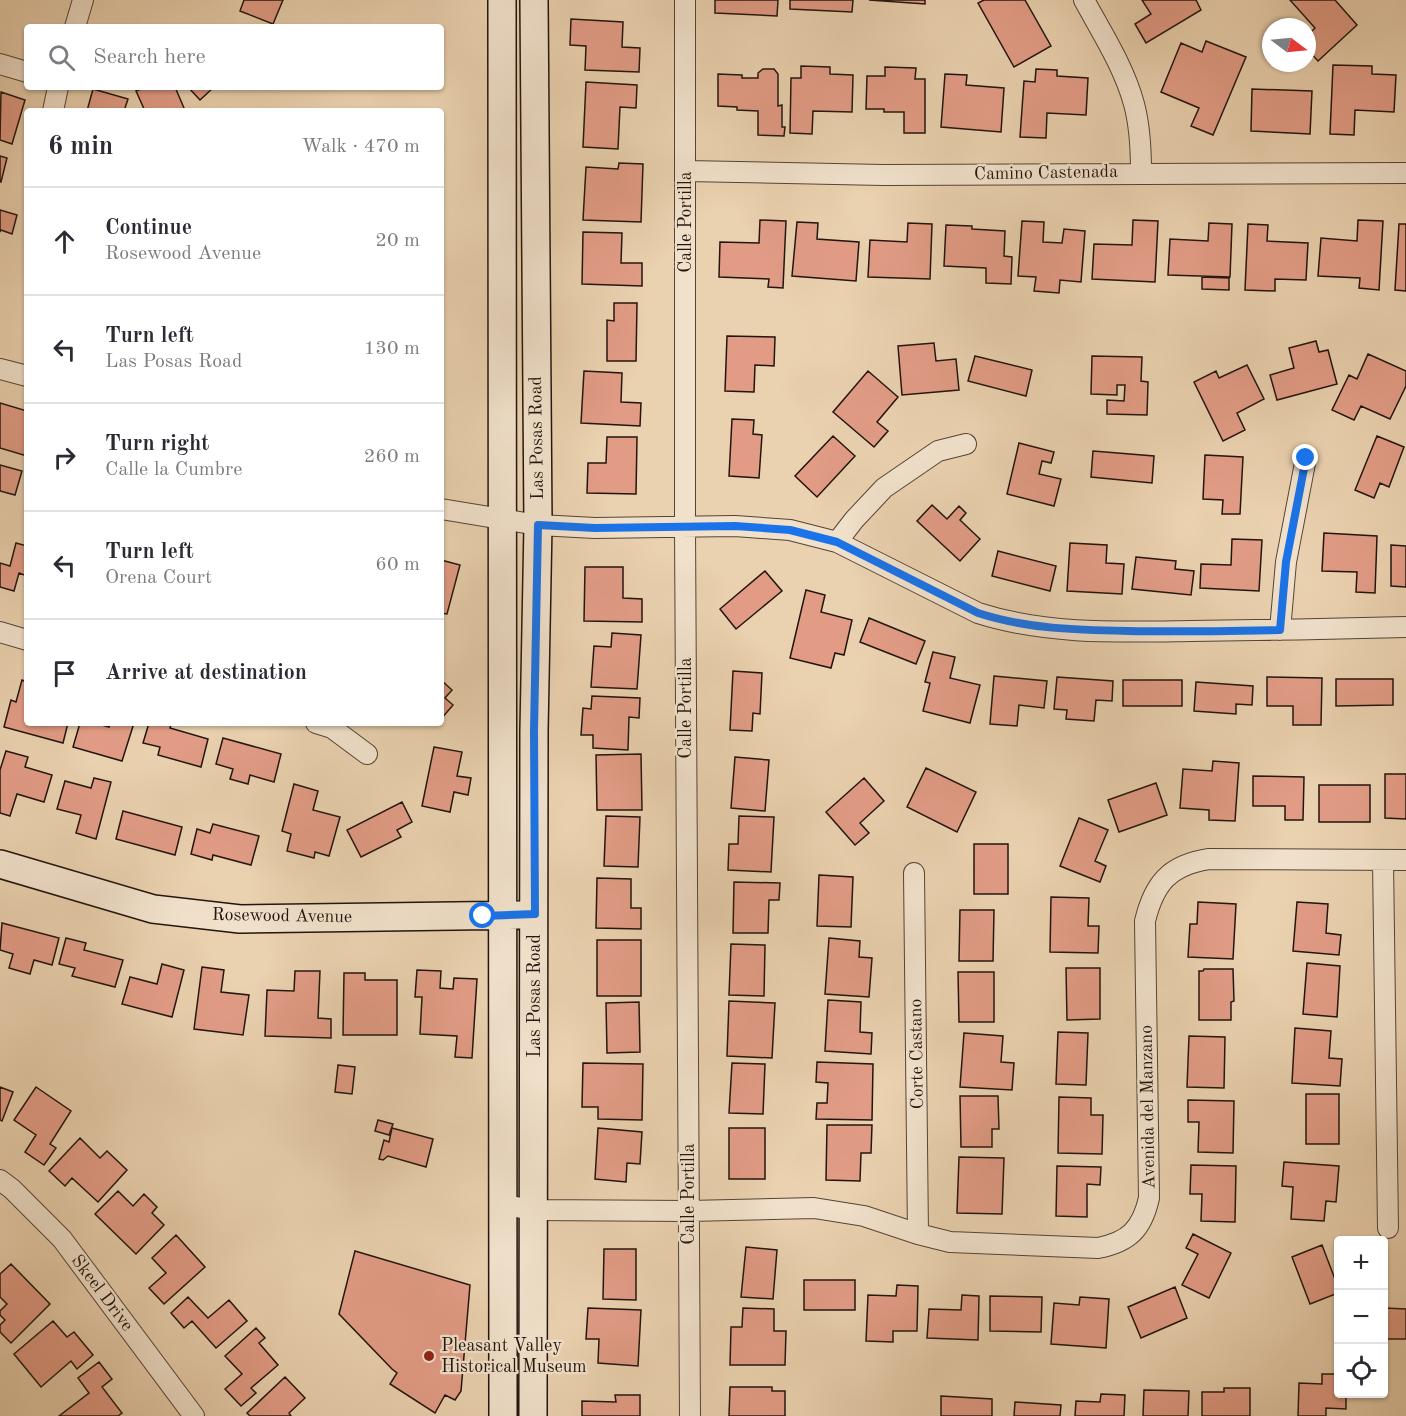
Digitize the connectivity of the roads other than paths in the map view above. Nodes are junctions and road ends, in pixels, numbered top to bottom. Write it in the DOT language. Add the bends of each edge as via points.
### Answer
graph roads {
  1 [pos="82,0"];
  2 [pos="502,0"];
  3 [pos="534,0"];
  4 [pos="686,0"];
  5 [pos="1084,0"];
  6 [pos="76,24"];
  7 [pos="0,64"];
  8 [pos="24,71"];
  9 [pos="57,90"];
  10 [pos="54,108"];
  11 [pos="687,171"];
  12 [pos="1141,172"];
  13 [pos="1406,172"];
  14 [pos="0,369"];
  15 [pos="24,375"];
  16 [pos="966,444"];
  17 [pos="1306,458"];
  18 [pos="444,511"];
  19 [pos="503,521"];
  20 [pos="538,525"];
  21 [pos="685,528"];
  22 [pos="837,542"];
  23 [pos="1406,627"];
  24 [pos="1280,630"];
  25 [pos="0,632"];
  26 [pos="24,639"];
  27 [pos="326,726"];
  28 [pos="367,754"];
  29 [pos="1383,860"];
  30 [pos="1406,860"];
  31 [pos="0,864"];
  32 [pos="914,873"];
  33 [pos="535,914"];
  34 [pos="502,916"];
  35 [pos="0,1180"];
  36 [pos="504,1205"];
  37 [pos="533,1210"];
  38 [pos="689,1211"];
  39 [pos="1388,1228"];
  40 [pos="918,1234"];
  41 [pos="194,1416"];
  42 [pos="503,1416"];
  43 [pos="533,1416"];
  44 [pos="690,1416"];
  1 -- 6 [label="street"];
  2 -- 19 [label="main road, Las Posas Road"];
  3 -- 20 [label="main road, Las Posas Road"];
  4 -- 11 [label="street, Calle Portilla"];
  5 -- 12 [label="street" via="1123,73 1134,104"];
  7 -- 8 [label="street"];
  9 -- 10 [label="street"];
  11 -- 12 [label="street, Camino Castenada" via="883,175"];
  11 -- 21 [label="street, Calle Portilla"];
  12 -- 13 [label="street, Camino Castenada"];
  14 -- 15 [label="street"];
  16 -- 22 [label="street" via="938,451 884,488"];
  17 -- 24 [label="street" via="1286,562"];
  18 -- 19 [label="street"];
  19 -- 20 [label="street"];
  19 -- 34 [label="main road, Las Posas Road"];
  20 -- 21 [label="street"];
  20 -- 33 [label="main road, Las Posas Road"];
  21 -- 22 [label="street" via="790,530"];
  21 -- 38 [label="street, Calle Portilla"];
  22 -- 24 [label="street" via="978,613 1002,621 1078,630"];
  23 -- 24 [label="street"];
  25 -- 26 [label="street"];
  27 -- 28 [label="street"];
  29 -- 30 [label="street, Avenida del Manzano"];
  29 -- 39 [label="street"];
  29 -- 40 [label="street, Avenida del Manzano" via="1209,859 1176,869 1156,888 1145,921 1149,1198 1146,1214 1129,1236 1115,1245 1098,1248 974,1244"];
  31 -- 34 [label="main road, Rosewood Avenue" via="153,909 240,919"];
  32 -- 40 [label="street, Corte Castano"];
  33 -- 34 [label="main road, Rosewood Avenue"];
  33 -- 37 [label="main road, Las Posas Road"];
  34 -- 36 [label="main road, Las Posas Road"];
  35 -- 41 [label="street, Skeel Drive" via="62,1239"];
  36 -- 37 [label="street, Avenida del Manzano"];
  36 -- 42 [label="main road, Las Posas Road"];
  37 -- 38 [label="street, Avenida del Manzano"];
  37 -- 43 [label="main road, Las Posas Road"];
  38 -- 40 [label="street, Avenida del Manzano" via="814,1208 864,1216"];
  38 -- 44 [label="street, Calle Portilla"];
}
